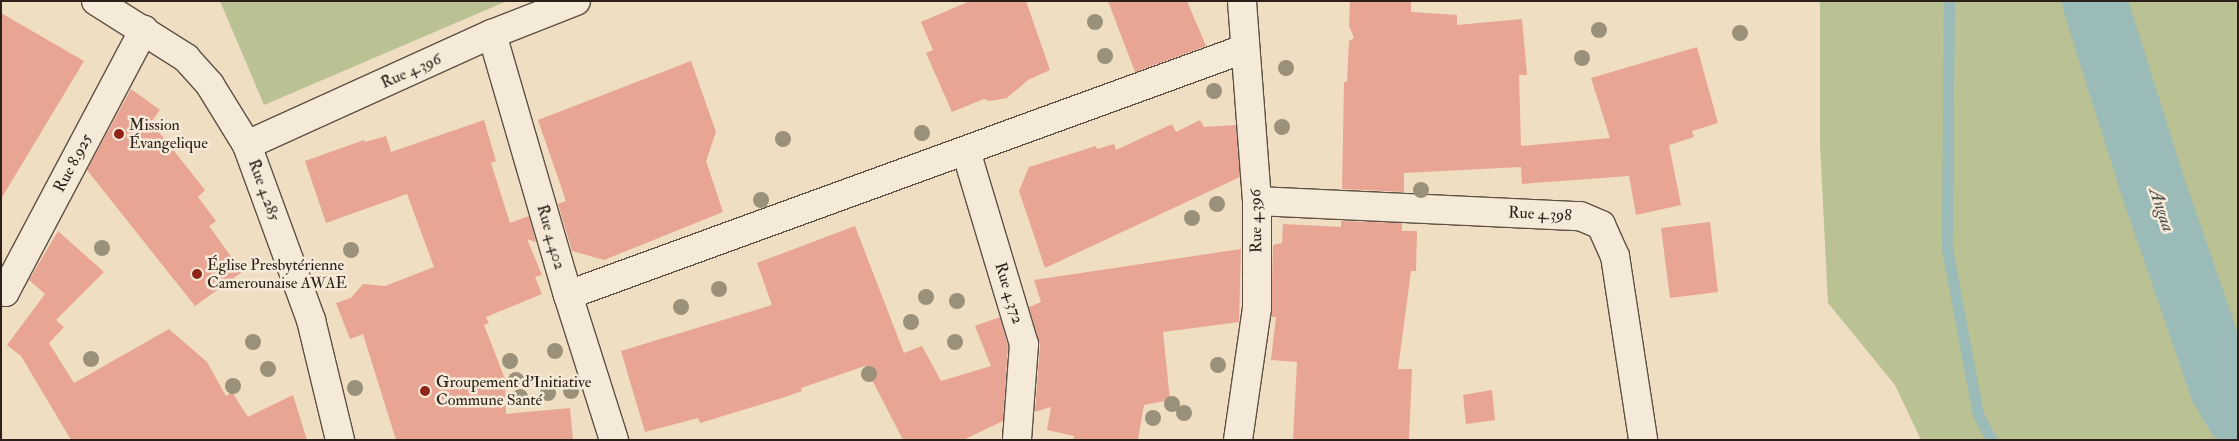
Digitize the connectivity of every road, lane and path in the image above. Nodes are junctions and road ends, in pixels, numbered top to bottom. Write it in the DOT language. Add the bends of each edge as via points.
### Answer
graph roads {
  1 [pos="96,1"];
  2 [pos="576,1"];
  3 [pos="1242,1"];
  4 [pos="144,30"];
  5 [pos="492,34"];
  6 [pos="1244,50"];
  7 [pos="247,145"];
  8 [pos="966,151"];
  9 [pos="1257,201"];
  10 [pos="1,289"];
  11 [pos="568,295"];
  12 [pos="340,440"];
  13 [pos="614,440"];
  14 [pos="1017,440"];
  15 [pos="1238,440"];
  16 [pos="1643,440"];
  1 -- 4 [label="street, Rue 4.285"];
  2 -- 5 [label="street, Rue 4.396"];
  3 -- 6 [label="street, Rue 4.396"];
  4 -- 7 [label="street, Rue 4.285" via="186,58 210,85"];
  4 -- 10 [label="street, Rue 8.925" via="5,292"];
  5 -- 7 [label="street, Rue 4.396"];
  5 -- 11 [label="street, Rue 4.402"];
  6 -- 8 [label="street"];
  6 -- 9 [label="street, Rue 4.396"];
  7 -- 12 [label="street, Rue 4.285" via="312,320"];
  8 -- 11 [label="street"];
  8 -- 14 [label="street, Rue 4.372" via="1024,344"];
  9 -- 15 [label="street, Rue 4.396" via="1257,308"];
  9 -- 16 [label="street, Rue 4.398" via="1580,216 1602,225 1615,256"];
  11 -- 13 [label="street, Rue 4.402"];
}
